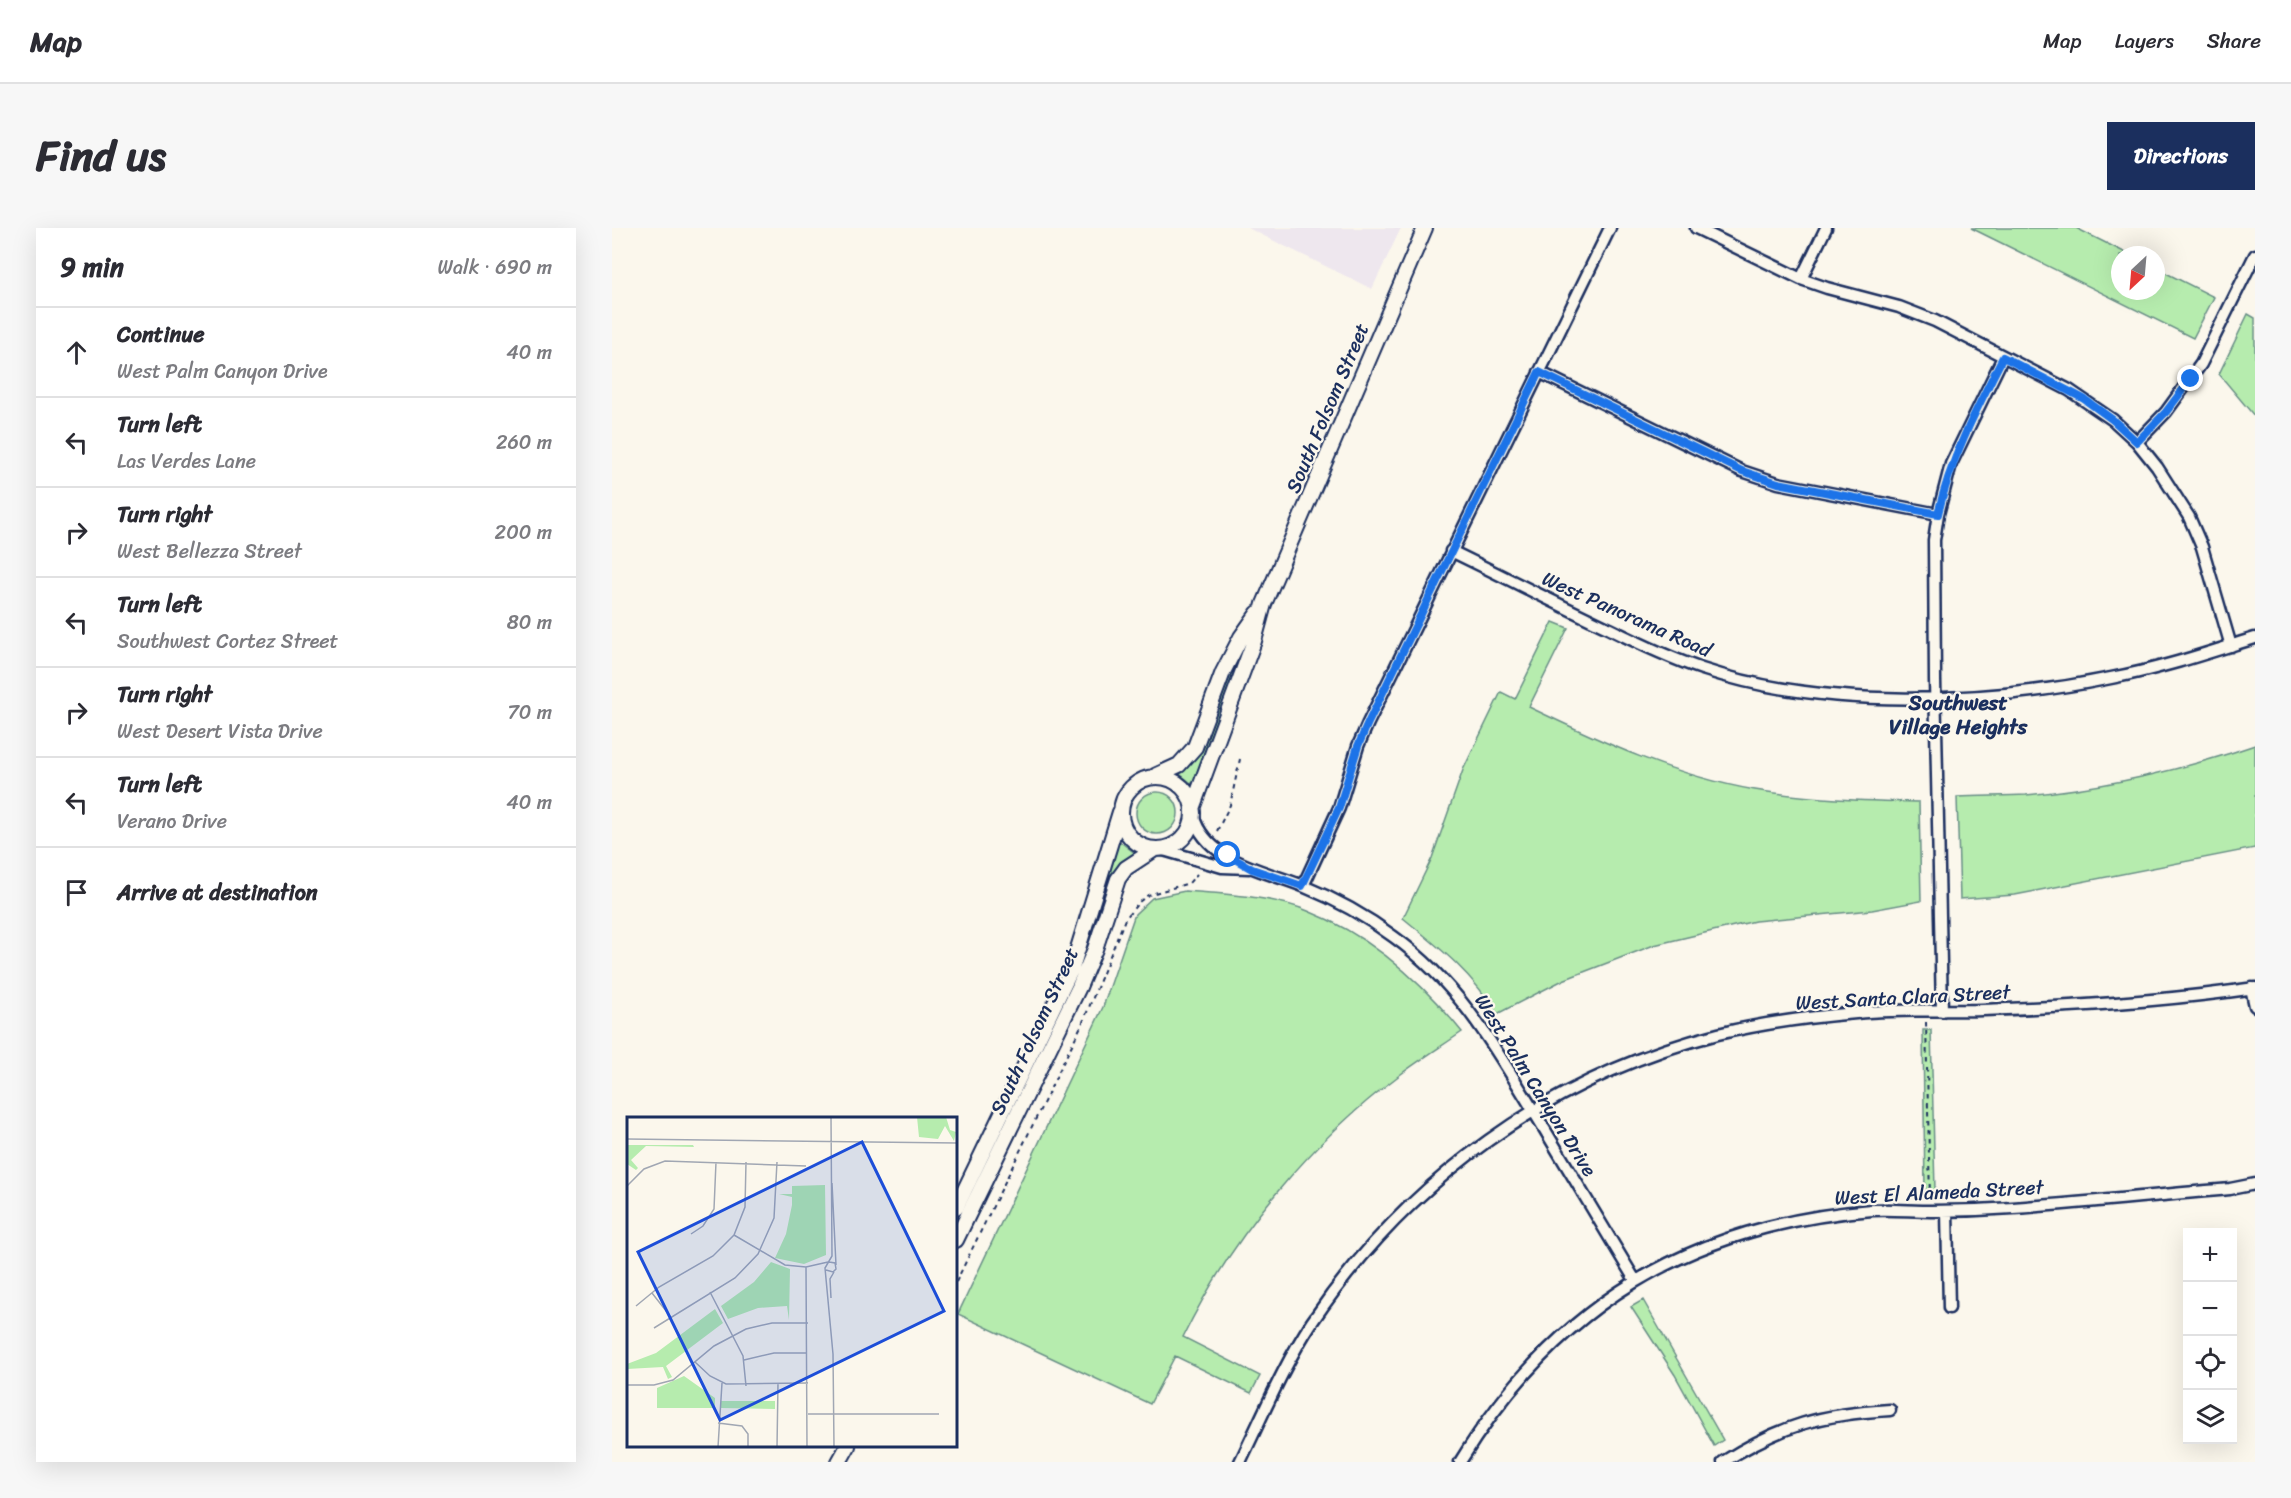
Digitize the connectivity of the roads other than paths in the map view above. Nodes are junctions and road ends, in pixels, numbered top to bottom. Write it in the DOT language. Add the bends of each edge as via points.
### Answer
graph roads {
  1 [pos="1425,228"];
  2 [pos="1610,228"];
  3 [pos="1696,228"];
  4 [pos="1826,228"];
  5 [pos="2255,255"];
  6 [pos="1801,279"];
  7 [pos="2003,357"];
  8 [pos="1539,372"];
  9 [pos="2137,442"];
  10 [pos="1938,514"];
  11 [pos="1452,551"];
  12 [pos="1264,604"];
  13 [pos="2255,638"];
  14 [pos="2231,646"];
  15 [pos="1935,697"];
  16 [pos="1150,777"];
  17 [pos="1193,811"];
  18 [pos="1120,812"];
  19 [pos="1158,849"];
  20 [pos="1252,869"];
  21 [pos="1302,886"];
  22 [pos="2253,988"];
  23 [pos="2255,1006"];
  24 [pos="1942,1011"];
  25 [pos="1533,1110"];
  26 [pos="2255,1184"];
  27 [pos="957,1206"];
  28 [pos="1947,1210"];
  29 [pos="957,1238"];
  30 [pos="1635,1280"];
  31 [pos="1949,1308"];
  32 [pos="1890,1410"];
  33 [pos="848,1447"];
  34 [pos="840,1462"];
  35 [pos="1240,1462"];
  36 [pos="1460,1462"];
  37 [pos="1723,1462"];
  1 -- 12 [label="street, South Folsom Street"];
  2 -- 8 [label="street"];
  3 -- 6 [label="street"];
  4 -- 6 [label="street"];
  5 -- 9 [label="street" via="2201,364 2166,412"];
  6 -- 7 [label="street" via="1917,314"];
  7 -- 9 [label="street" via="2084,399"];
  7 -- 10 [label="street" via="1962,439"];
  8 -- 10 [label="street" via="1742,471 1778,483"];
  8 -- 11 [label="street"];
  9 -- 14 [label="street" via="2189,518 2202,547"];
  10 -- 15 [label="street" via="1933,564"];
  11 -- 15 [label="street, West Panorama Road" via="1665,655 1703,669 1765,685 1837,695"];
  11 -- 21 [label="street" via="1368,723 1339,808"];
  12 -- 16 [label="street, South Folsom Street" via="1223,672 1195,747 1179,765"];
  12 -- 17 [label="street, South Folsom Street"];
  13 -- 14 [label="street, West Panorama Road"];
  14 -- 15 [label="street, West Panorama Road" via="2147,670 2074,685"];
  15 -- 24 [label="street"];
  16 -- 17 [label="street" via="1173,780 1182,787"];
  16 -- 18 [label="street" via="1129,789"];
  17 -- 19 [label="street" via="1186,834 1179,842"];
  17 -- 20 [label="street, West Palm Canyon Drive" via="1196,825 1211,844"];
  18 -- 19 [label="street" via="1122,824 1134,842"];
  18 -- 27 [label="street, South Folsom Street" via="1072,968"];
  19 -- 20 [label="street, West Palm Canyon Drive" via="1222,867"];
  19 -- 29 [label="street, South Folsom Street" via="1132,863 1118,879 1079,987"];
  20 -- 21 [label="street, West Palm Canyon Drive"];
  21 -- 25 [label="street, West Palm Canyon Drive" via="1351,908 1423,960 1459,996 1490,1037"];
  22 -- 23 [label="street"];
  22 -- 24 [label="street, West Santa Clara Street" via="2140,1001"];
  24 -- 25 [label="street, West Santa Clara Street" via="1800,1019 1718,1035 1642,1059"];
  25 -- 30 [label="street, West Palm Canyon Drive"];
  25 -- 35 [label="street, West Santa Clara Street" via="1462,1159 1415,1199 1351,1268 1291,1358"];
  26 -- 28 [label="street, West El Alameda Street" via="2078,1203"];
  28 -- 30 [label="street, West El Alameda Street" via="1874,1210 1759,1229 1715,1243"];
  28 -- 31 [label="street"];
  30 -- 36 [label="street, West El Alameda Street" via="1571,1328 1532,1365 1497,1407"];
  32 -- 37 [label="street" via="1827,1416 1795,1425"];
  33 -- 34 [label="street"];
}
